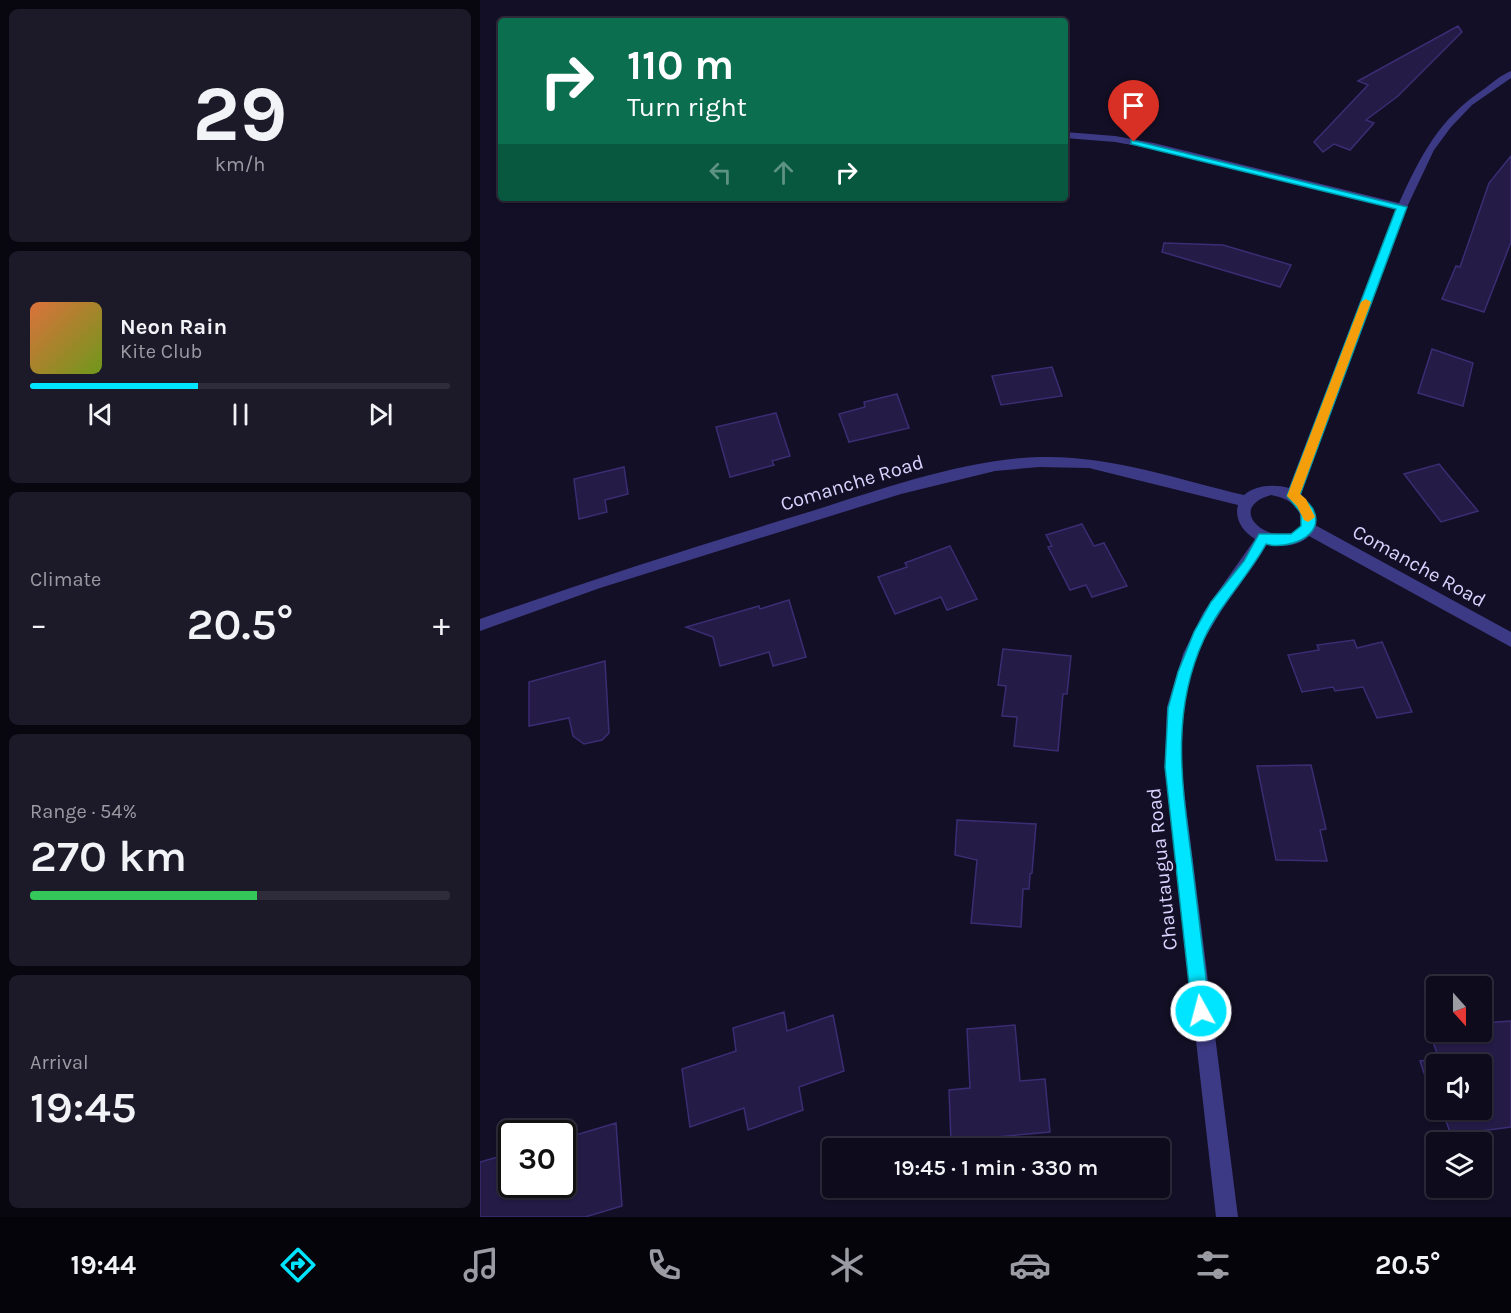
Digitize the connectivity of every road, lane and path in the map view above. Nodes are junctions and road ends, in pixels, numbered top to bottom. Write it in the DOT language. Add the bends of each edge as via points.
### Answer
graph roads {
  1 [pos="1511,74"];
  2 [pos="1068,135"];
  3 [pos="1402,207"];
  4 [pos="1293,496"];
  5 [pos="1245,501"];
  6 [pos="1307,528"];
  7 [pos="1263,538"];
  8 [pos="480,625"];
  9 [pos="1511,640"];
  10 [pos="1227,1217"];
  1 -- 3 [label="street" via="1469,103 1448,124 1429,150"];
  2 -- 3 [label="street" via="1154,146"];
  3 -- 4 [label="street"];
  4 -- 5 [label="street" via="1271,490 1251,495"];
  4 -- 6 [label="street" via="1307,511"];
  5 -- 7 [label="street" via="1243,518"];
  5 -- 8 [label="street, Comanche Road" via="1089,463 995,466 901,489 588,586"];
  6 -- 7 [label="street" via="1294,539"];
  6 -- 9 [label="street, Comanche Road"];
  7 -- 10 [label="street, Chautaugua Road" via="1198,636 1175,708 1173,767"];
}
